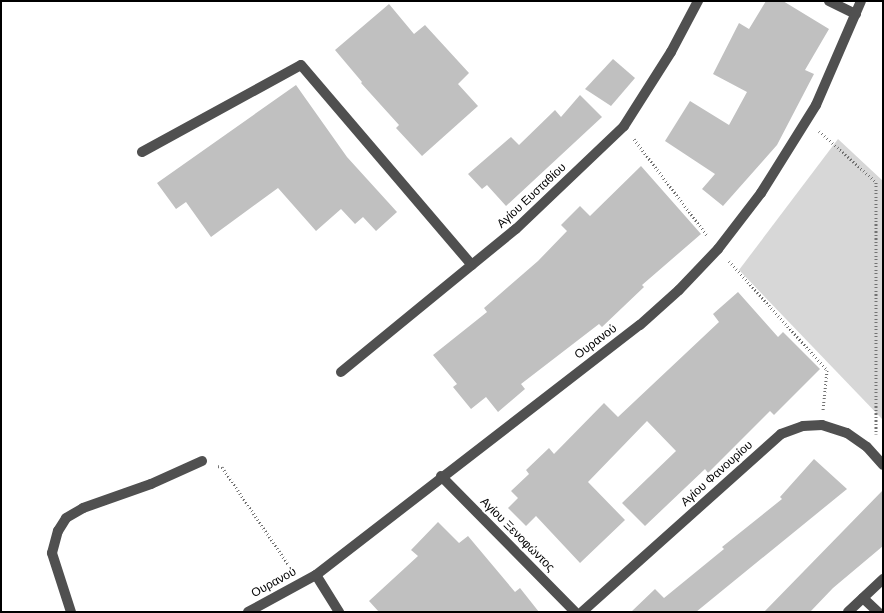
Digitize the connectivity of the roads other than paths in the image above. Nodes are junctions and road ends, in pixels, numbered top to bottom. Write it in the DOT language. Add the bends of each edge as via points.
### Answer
graph roads {
  1 [pos="698,1"];
  2 [pos="829,1"];
  3 [pos="861,1"];
  4 [pos="856,14"];
  5 [pos="142,152"];
  6 [pos="472,265"];
  7 [pos="340,372"];
  8 [pos="202,461"];
  9 [pos="879,461"];
  10 [pos="441,476"];
  11 [pos="316,575"];
  12 [pos="883,579"];
  13 [pos="863,598"];
  14 [pos="71,612"];
  15 [pos="248,612"];
  16 [pos="339,612"];
  17 [pos="575,612"];
  18 [pos="582,612"];
  19 [pos="848,612"];
  20 [pos="878,612"];
  1 -- 6 [label="street, Αγίου Ευσταθίου" via="671,52 624,126 516,229"];
  2 -- 4 [label="street"];
  3 -- 4 [label="street, Ουρανού"];
  4 -- 10 [label="street, Ουρανού" via="816,104 761,193 718,249 640,325"];
  5 -- 6 [label="street" via="301,65"];
  6 -- 7 [label="street, Αγίου Ευσταθίου"];
  8 -- 14 [label="street" via="151,484 83,508 66,518 58,531 52,553"];
  9 -- 18 [label="street, Αγίου Φανουρίου" via="867,447 847,433 822,425 803,426 781,434"];
  10 -- 11 [label="street, Ουρανού"];
  10 -- 17 [label="street, Αγίου Ξενοφώντος"];
  11 -- 15 [label="street, Ουρανού"];
  11 -- 16 [label="street"];
  12 -- 13 [label="street"];
  13 -- 19 [label="street"];
  13 -- 20 [label="street"];
}
